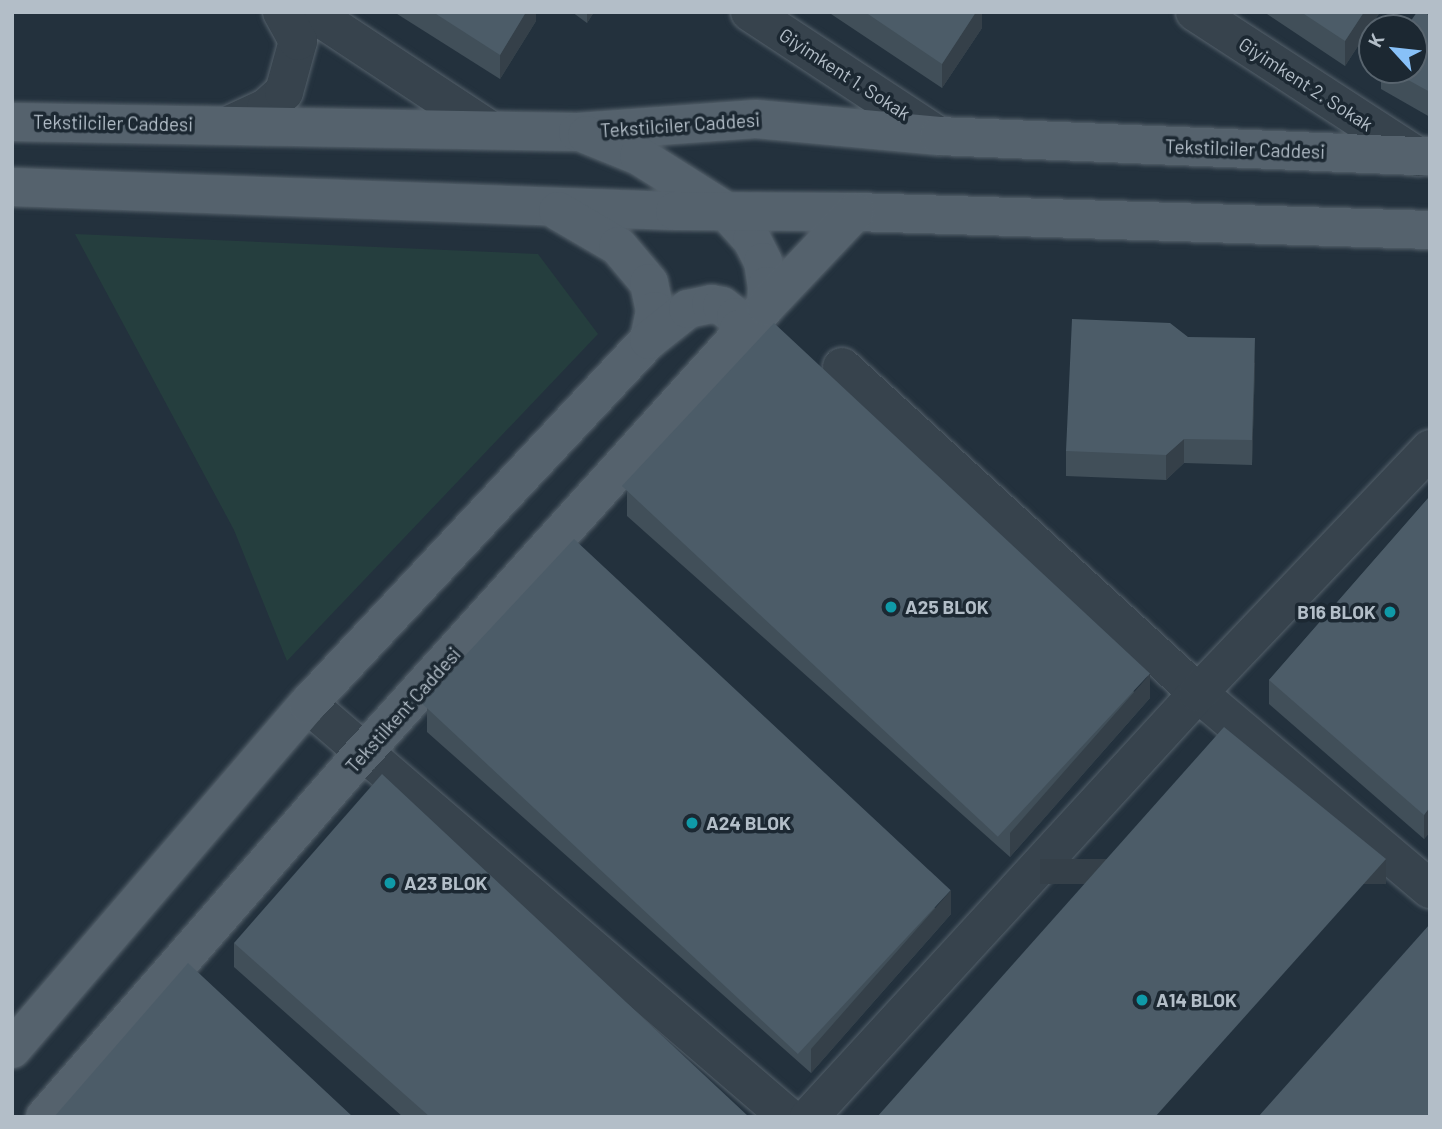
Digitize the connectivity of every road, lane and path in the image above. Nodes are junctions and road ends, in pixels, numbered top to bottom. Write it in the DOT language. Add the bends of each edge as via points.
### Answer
graph roads {
  1 [pos="282,12"];
  2 [pos="311,12"];
  3 [pos="750,12"];
  4 [pos="1195,12"];
  5 [pos="12,122"];
  6 [pos="229,125"];
  7 [pos="490,130"];
  8 [pos="578,132"];
  9 [pos="939,136"];
  10 [pos="1424,157"];
  11 [pos="12,187"];
  12 [pos="549,206"];
  13 [pos="726,211"];
  14 [pos="856,212"];
  15 [pos="1430,230"];
  16 [pos="766,306"];
  17 [pos="649,340"];
  18 [pos="736,340"];
  19 [pos="842,367"];
  20 [pos="1430,449"];
  21 [pos="1198,693"];
  22 [pos="308,704"];
  23 [pos="363,753"];
  24 [pos="1430,889"];
  25 [pos="12,1049"];
  26 [pos="45,1117"];
  27 [pos="788,1117"];
  28 [pos="809,1117"];
  1 -- 6 [label="street" via="298,41 284,92 266,108"];
  2 -- 7 [label="street"];
  3 -- 9 [label="street, Giyimkent 1. Sokak"];
  4 -- 10 [label="street, Giyimkent 2. Sokak"];
  5 -- 6 [label="main road, Tekstilciler Caddesi"];
  6 -- 7 [label="main road, Tekstilciler Caddesi"];
  7 -- 8 [label="main road, Tekstilciler Caddesi"];
  8 -- 9 [label="main road, Tekstilciler Caddesi" via="756,118"];
  8 -- 13 [label="main road" via="639,156"];
  9 -- 10 [label="main road, Tekstilciler Caddesi"];
  11 -- 12 [label="main road"];
  12 -- 13 [label="main road"];
  12 -- 17 [label="main road" via="618,246 642,273 655,311"];
  13 -- 14 [label="main road"];
  13 -- 16 [label="main road" via="752,240 763,262"];
  14 -- 15 [label="main road"];
  14 -- 16 [label="main road, Tekstilkent Caddesi"];
  16 -- 18 [label="main road, Tekstilkent Caddesi"];
  17 -- 18 [label="main road" via="688,309 711,304 736,317"];
  17 -- 22 [label="main road"];
  18 -- 23 [label="main road, Tekstilkent Caddesi"];
  19 -- 21 [label="street"];
  20 -- 21 [label="street"];
  21 -- 24 [label="street"];
  21 -- 28 [label="street"];
  22 -- 23 [label="street"];
  22 -- 25 [label="main road"];
  23 -- 26 [label="main road, Tekstilkent Caddesi"];
  23 -- 27 [label="street"];
}
